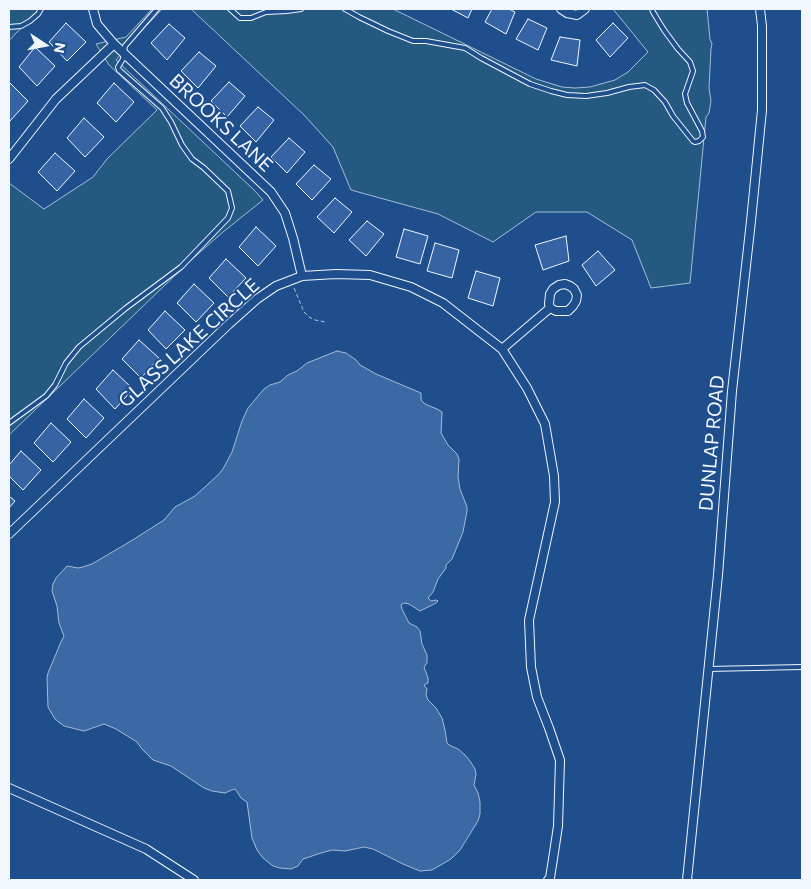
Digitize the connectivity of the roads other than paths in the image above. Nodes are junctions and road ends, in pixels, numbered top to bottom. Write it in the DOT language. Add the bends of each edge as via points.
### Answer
graph roads {
  1 [pos="41,9"];
  2 [pos="93,9"];
  3 [pos="157,9"];
  4 [pos="230,9"];
  5 [pos="301,9"];
  6 [pos="345,9"];
  7 [pos="561,9"];
  8 [pos="585,9"];
  9 [pos="652,9"];
  10 [pos="760,9"];
  11 [pos="9,26"];
  12 [pos="114,44"];
  13 [pos="124,54"];
  14 [pos="9,159"];
  15 [pos="302,276"];
  16 [pos="550,308"];
  17 [pos="502,349"];
  18 [pos="9,423"];
  19 [pos="9,534"];
  20 [pos="802,667"];
  21 [pos="708,669"];
  22 [pos="9,788"];
  23 [pos="194,880"];
  24 [pos="548,880"];
  25 [pos="687,880"];
  1 -- 11 [label="lane" via="21,26"];
  2 -- 12 [label="street, BROOKS LANE" via="97,24"];
  3 -- 13 [label="lane" via="125,46"];
  4 -- 5 [label="lane" via="240,18"];
  6 -- 9 [label="lane" via="413,41 465,48 530,84 551,91 586,96 645,85 665,102 693,141 699,141 702,131 685,94 693,71 690,62"];
  7 -- 8 [label="street" via="577,14"];
  10 -- 21 [label="street, DUNLAP ROAD" via="762,110 732,391"];
  12 -- 13 [label="street, BROOKS LANE"];
  12 -- 14 [label="street" via="56,99"];
  13 -- 15 [label="street, BROOKS LANE" via="271,192 293,238"];
  13 -- 18 [label="lane" via="119,70 162,108 192,159 228,191 232,208 228,218 181,267 80,346 46,396"];
  15 -- 17 [label="street, GLASS LAKE CIRCLE" via="370,275 411,287 443,302"];
  15 -- 19 [label="street, GLASS LAKE CIRCLE" via="257,298"];
  16 -- 17 [label="street"];
  17 -- 24 [label="street, GLASS LAKE CIRCLE" via="545,424 554,476 555,502 529,620 531,667 537,697 560,760 558,826"];
  20 -- 21 [label="lane"];
  21 -- 25 [label="street, DUNLAP ROAD"];
  22 -- 23 [label="street" via="146,849"];
}
